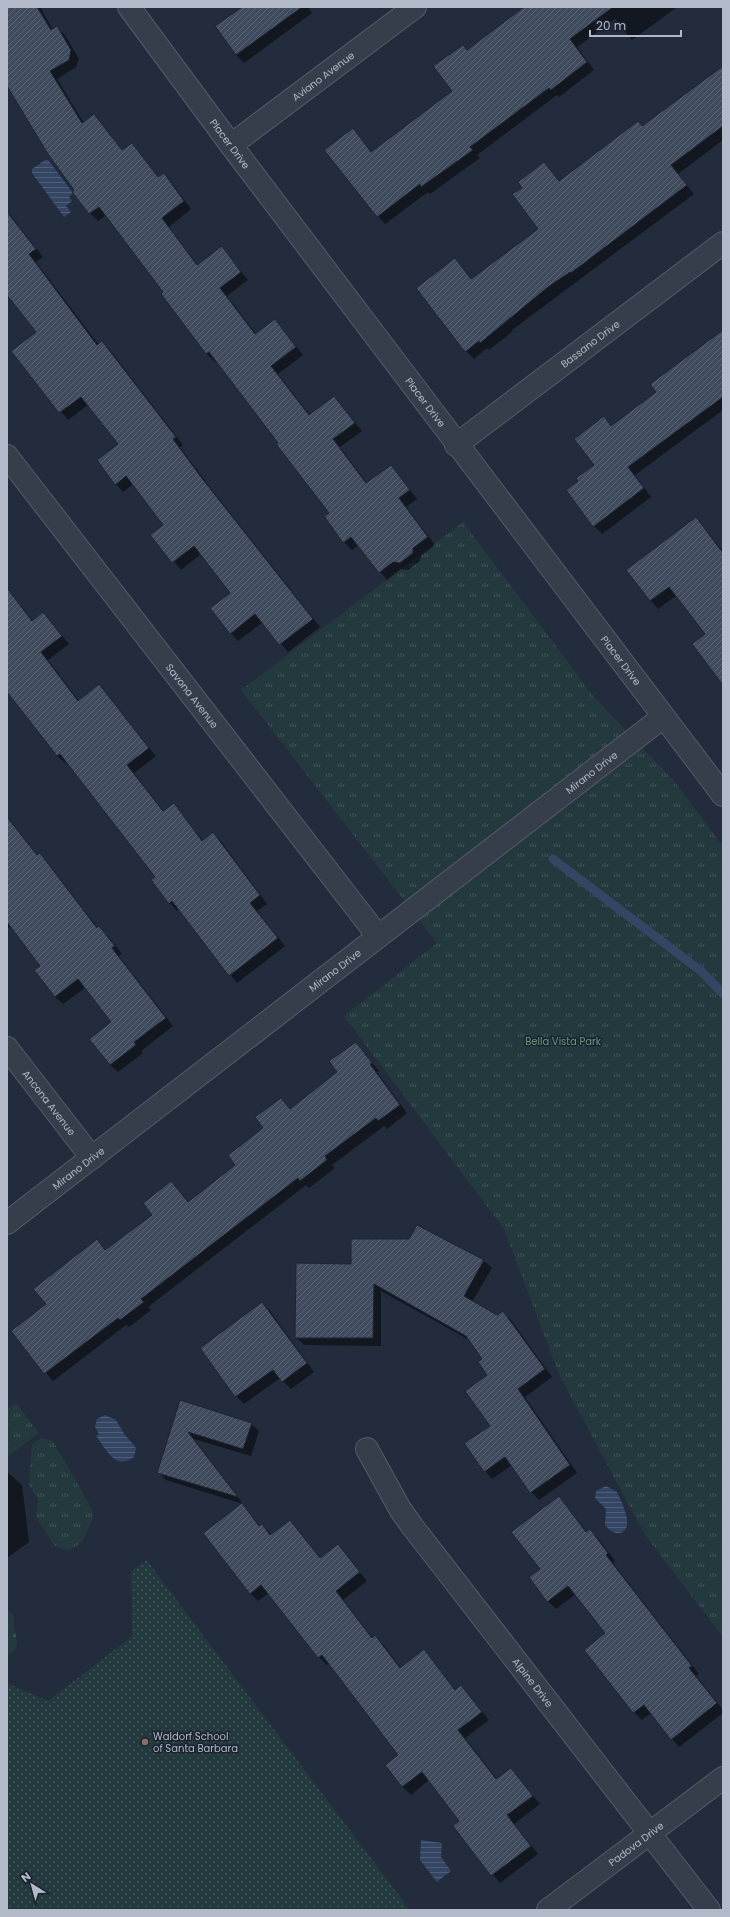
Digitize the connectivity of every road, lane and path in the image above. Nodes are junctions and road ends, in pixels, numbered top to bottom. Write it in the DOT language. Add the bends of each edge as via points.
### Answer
graph roads {
  1 [pos="130,7"];
  2 [pos="415,7"];
  3 [pos="231,146"];
  4 [pos="723,243"];
  5 [pos="456,445"];
  6 [pos="7,456"];
  7 [pos="663,717"];
  8 [pos="723,796"];
  9 [pos="378,936"];
  10 [pos="7,1048"];
  11 [pos="92,1158"];
  12 [pos="7,1223"];
  13 [pos="367,1449"];
  14 [pos="723,1778"];
  15 [pos="650,1834"];
  16 [pos="548,1910"];
  17 [pos="709,1910"];
  1 -- 3 [label="street, Placer Drive"];
  2 -- 3 [label="street, Aviano Avenue"];
  3 -- 5 [label="street, Placer Drive"];
  4 -- 5 [label="street, Bassano Drive"];
  5 -- 7 [label="street, Placer Drive"];
  6 -- 9 [label="street, Savona Avenue"];
  7 -- 8 [label="street, Placer Drive"];
  7 -- 9 [label="street, Mirano Drive"];
  9 -- 11 [label="street, Mirano Drive"];
  10 -- 11 [label="street, Ancona Avenue"];
  11 -- 12 [label="street, Mirano Drive"];
  13 -- 15 [label="street, Alpine Drive" via="412,1526"];
  14 -- 15 [label="street, Padova Drive"];
  15 -- 16 [label="street, Padova Drive"];
  15 -- 17 [label="street, Alpine Drive"];
}
